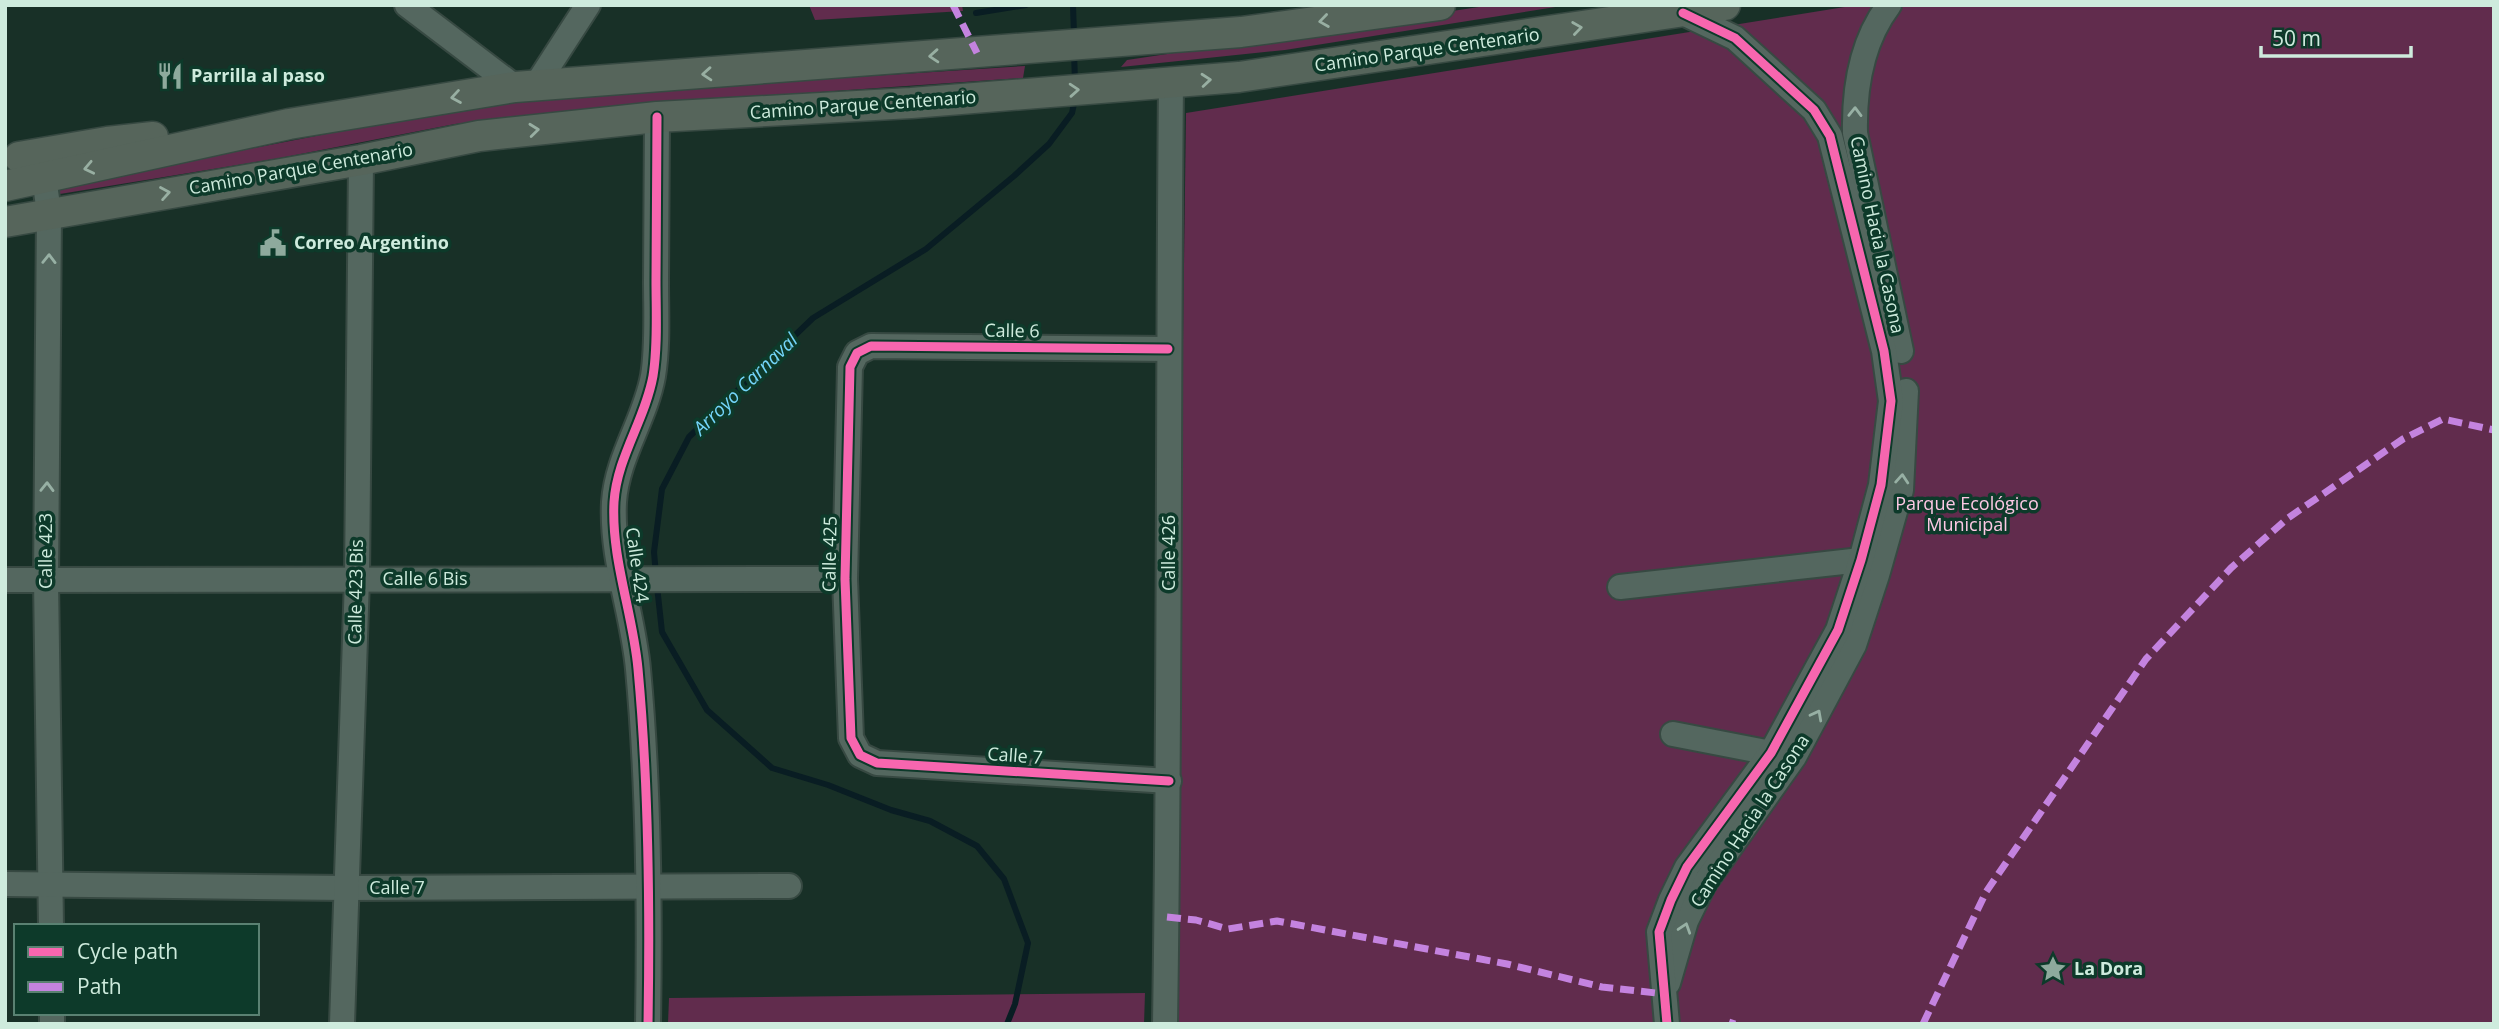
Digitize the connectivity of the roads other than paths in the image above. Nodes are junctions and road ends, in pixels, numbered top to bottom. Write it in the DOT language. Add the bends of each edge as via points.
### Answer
graph roads {
  1 [pos="407,5"];
  2 [pos="588,5"];
  3 [pos="1440,5"];
  4 [pos="1725,5"];
  5 [pos="1889,5"];
  6 [pos="1683,13"];
  7 [pos="1171,83"];
  8 [pos="525,87"];
  9 [pos="657,117"];
  10 [pos="289,124"];
  11 [pos="12,159"];
  12 [pos="361,160"];
  13 [pos="44,177"];
  14 [pos="5,186"];
  15 [pos="49,213"];
  16 [pos="5,222"];
  17 [pos="1168,349"];
  18 [pos="857,353"];
  19 [pos="1894,359"];
  20 [pos="1865,569"];
  21 [pos="357,579"];
  22 [pos="625,579"];
  23 [pos="845,579"];
  24 [pos="5,580"];
  25 [pos="46,580"];
  26 [pos="1620,587"];
  27 [pos="1673,734"];
  28 [pos="1783,747"];
  29 [pos="860,755"];
  30 [pos="1169,781"];
  31 [pos="5,884"];
  32 [pos="50,885"];
  33 [pos="789,886"];
  34 [pos="650,887"];
  35 [pos="346,888"];
  36 [pos="51,924"];
  37 [pos="342,1024"];
  38 [pos="648,1024"];
  39 [pos="1165,1024"];
  40 [pos="1667,1024"];
  1 -- 8 [label="street"];
  2 -- 8 [label="street"];
  3 -- 8 [label="main road, one-way" via="1241,32"];
  4 -- 6 [label="main road, Camino Parque Centenario"];
  19 -- 5 [label="street, Camino Hacia la Casona, one-way" via="1854,105 1858,74 1875,23"];
  7 -- 6 [label="main road, Camino Parque Centenario, one-way"];
  6 -- 19 [label="street, Camino Hacia la Casona" via="1735,38 1814,110 1830,136"];
  9 -- 7 [label="main road, Camino Parque Centenario, one-way"];
  7 -- 17 [label="street, Calle 426"];
  8 -- 10 [label="main road, one-way"];
  12 -- 9 [label="main road, Camino Parque Centenario, one-way" via="479,136"];
  9 -- 22 [label="street, Calle 424" via="653,376 619,470 614,503"];
  10 -- 11 [label="main road" via="107,142"];
  10 -- 13 [label="main road, one-way"];
  11 -- 13 [label="main road"];
  15 -- 12 [label="main road, Camino Parque Centenario, one-way"];
  12 -- 21 [label="street, Calle 423 Bis"];
  13 -- 14 [label="main road"];
  13 -- 15 [label="street, Calle 423"];
  15 -- 16 [label="main road, Camino Parque Centenario"];
  25 -- 15 [label="street, Calle 423, one-way"];
  17 -- 18 [label="street, Calle 6" via="871,345"];
  17 -- 30 [label="street, Calle 426"];
  18 -- 23 [label="street, Calle 425" via="850,367"];
  19 -- 20 [label="street, Camino Hacia la Casona" via="1881,485"];
  20 -- 26 [label="street"];
  20 -- 28 [label="street, Camino Hacia la Casona"];
  21 -- 22 [label="street, Calle 6 Bis"];
  21 -- 25 [label="street, Calle 6 Bis"];
  21 -- 35 [label="street, Calle 423 Bis"];
  22 -- 23 [label="street, Calle 6 Bis"];
  22 -- 34 [label="street, Calle 424" via="636,646"];
  23 -- 29 [label="street, Calle 425" via="851,738"];
  24 -- 25 [label="street, Calle 6 Bis"];
  25 -- 32 [label="street, Calle 423"];
  27 -- 28 [label="street"];
  28 -- 40 [label="street, Camino Hacia la Casona" via="1686,867 1671,900 1659,932"];
  29 -- 30 [label="street, Calle 7" via="877,763"];
  30 -- 39 [label="street, Calle 426"];
  31 -- 32 [label="street, Calle 7"];
  32 -- 35 [label="street, Calle 7"];
  32 -- 36 [label="street, Calle 423"];
  33 -- 34 [label="street, Calle 7"];
  34 -- 35 [label="street, Calle 7"];
  34 -- 38 [label="street, Calle 424"];
  35 -- 37 [label="street, Calle 423 Bis"];
}
